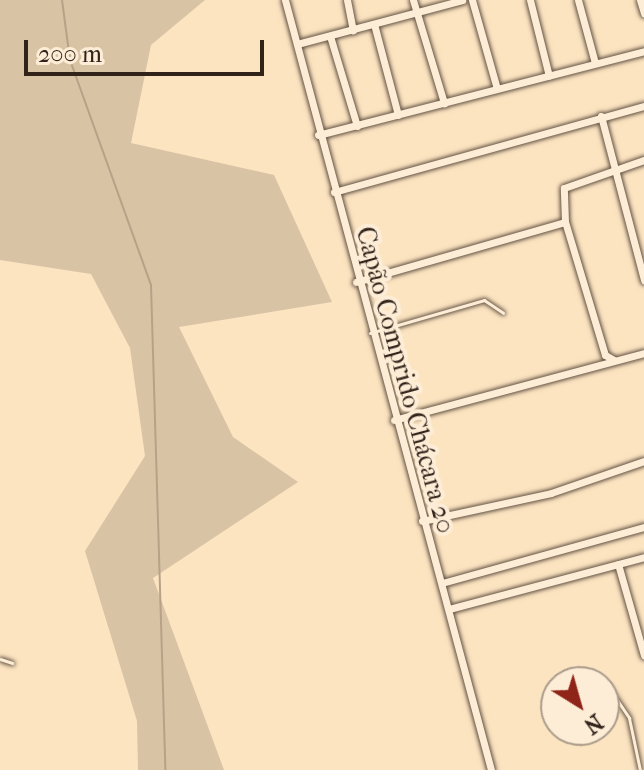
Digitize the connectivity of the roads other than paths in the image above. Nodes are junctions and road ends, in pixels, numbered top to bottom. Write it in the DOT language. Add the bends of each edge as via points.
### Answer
graph roads {
  1 [pos="285,0"];
  2 [pos="347,0"];
  3 [pos="413,0"];
  4 [pos="462,0"];
  5 [pos="472,0"];
  6 [pos="530,0"];
  7 [pos="578,0"];
  8 [pos="640,0"];
  9 [pos="417,11"];
  10 [pos="644,13"];
  11 [pos="374,24"];
  12 [pos="353,30"];
  13 [pos="330,36"];
  14 [pos="297,44"];
  15 [pos="644,51"];
  16 [pos="595,63"];
  17 [pos="549,76"];
  18 [pos="497,89"];
  19 [pos="444,103"];
  20 [pos="644,106"];
  21 [pos="398,115"];
  22 [pos="601,116"];
  23 [pos="357,126"];
  24 [pos="318,135"];
  25 [pos="644,160"];
  26 [pos="610,169"];
  27 [pos="334,192"];
  28 [pos="565,222"];
  29 [pos="644,280"];
  30 [pos="356,282"];
  31 [pos="503,313"];
  32 [pos="370,333"];
  33 [pos="644,353"];
  34 [pos="614,360"];
  35 [pos="394,420"];
  36 [pos="644,461"];
  37 [pos="422,521"];
  38 [pos="644,527"];
  39 [pos="644,557"];
  40 [pos="618,564"];
  41 [pos="442,583"];
  42 [pos="449,609"];
  43 [pos="644,655"];
  44 [pos="0,659"];
  45 [pos="12,663"];
  46 [pos="620,704"];
  47 [pos="491,770"];
  48 [pos="640,770"];
  1 -- 14 [label="street, Capão Comprido Chácara 20"];
  2 -- 12 [label="street"];
  3 -- 9 [label="street"];
  4 -- 9 [label="street"];
  5 -- 18 [label="street"];
  6 -- 17 [label="street"];
  7 -- 16 [label="street"];
  8 -- 10 [label="street"];
  9 -- 11 [label="street"];
  9 -- 19 [label="street"];
  11 -- 12 [label="street"];
  11 -- 21 [label="street"];
  12 -- 13 [label="street"];
  13 -- 14 [label="street"];
  13 -- 23 [label="street"];
  14 -- 24 [label="street, Capão Comprido Chácara 20"];
  15 -- 16 [label="street"];
  16 -- 17 [label="street"];
  17 -- 18 [label="street"];
  18 -- 19 [label="street"];
  19 -- 21 [label="street"];
  20 -- 22 [label="street"];
  21 -- 23 [label="street"];
  22 -- 26 [label="street"];
  22 -- 27 [label="street"];
  23 -- 24 [label="street"];
  24 -- 27 [label="street, Capão Comprido Chácara 20"];
  25 -- 26 [label="street"];
  26 -- 28 [label="street" via="565,185"];
  26 -- 29 [label="street"];
  27 -- 30 [label="street, Capão Comprido Chácara 20"];
  28 -- 30 [label="street"];
  28 -- 34 [label="street" via="605,355"];
  30 -- 32 [label="street, Capão Comprido Chácara 20"];
  31 -- 32 [label="lane" via="484,300"];
  32 -- 35 [label="street, Capão Comprido Chácara 20"];
  33 -- 34 [label="street"];
  34 -- 35 [label="street"];
  35 -- 37 [label="street, Capão Comprido Chácara 20"];
  36 -- 37 [label="street" via="551,493"];
  37 -- 41 [label="street, Capão Comprido Chácara 20"];
  38 -- 41 [label="street"];
  39 -- 40 [label="street"];
  40 -- 42 [label="street"];
  40 -- 43 [label="street"];
  41 -- 42 [label="street, Capão Comprido Chácara 20"];
  42 -- 47 [label="street, Capão Comprido Chácara 20"];
  44 -- 45 [label="lane"];
  46 -- 48 [label="lane" via="629,718"];
}
